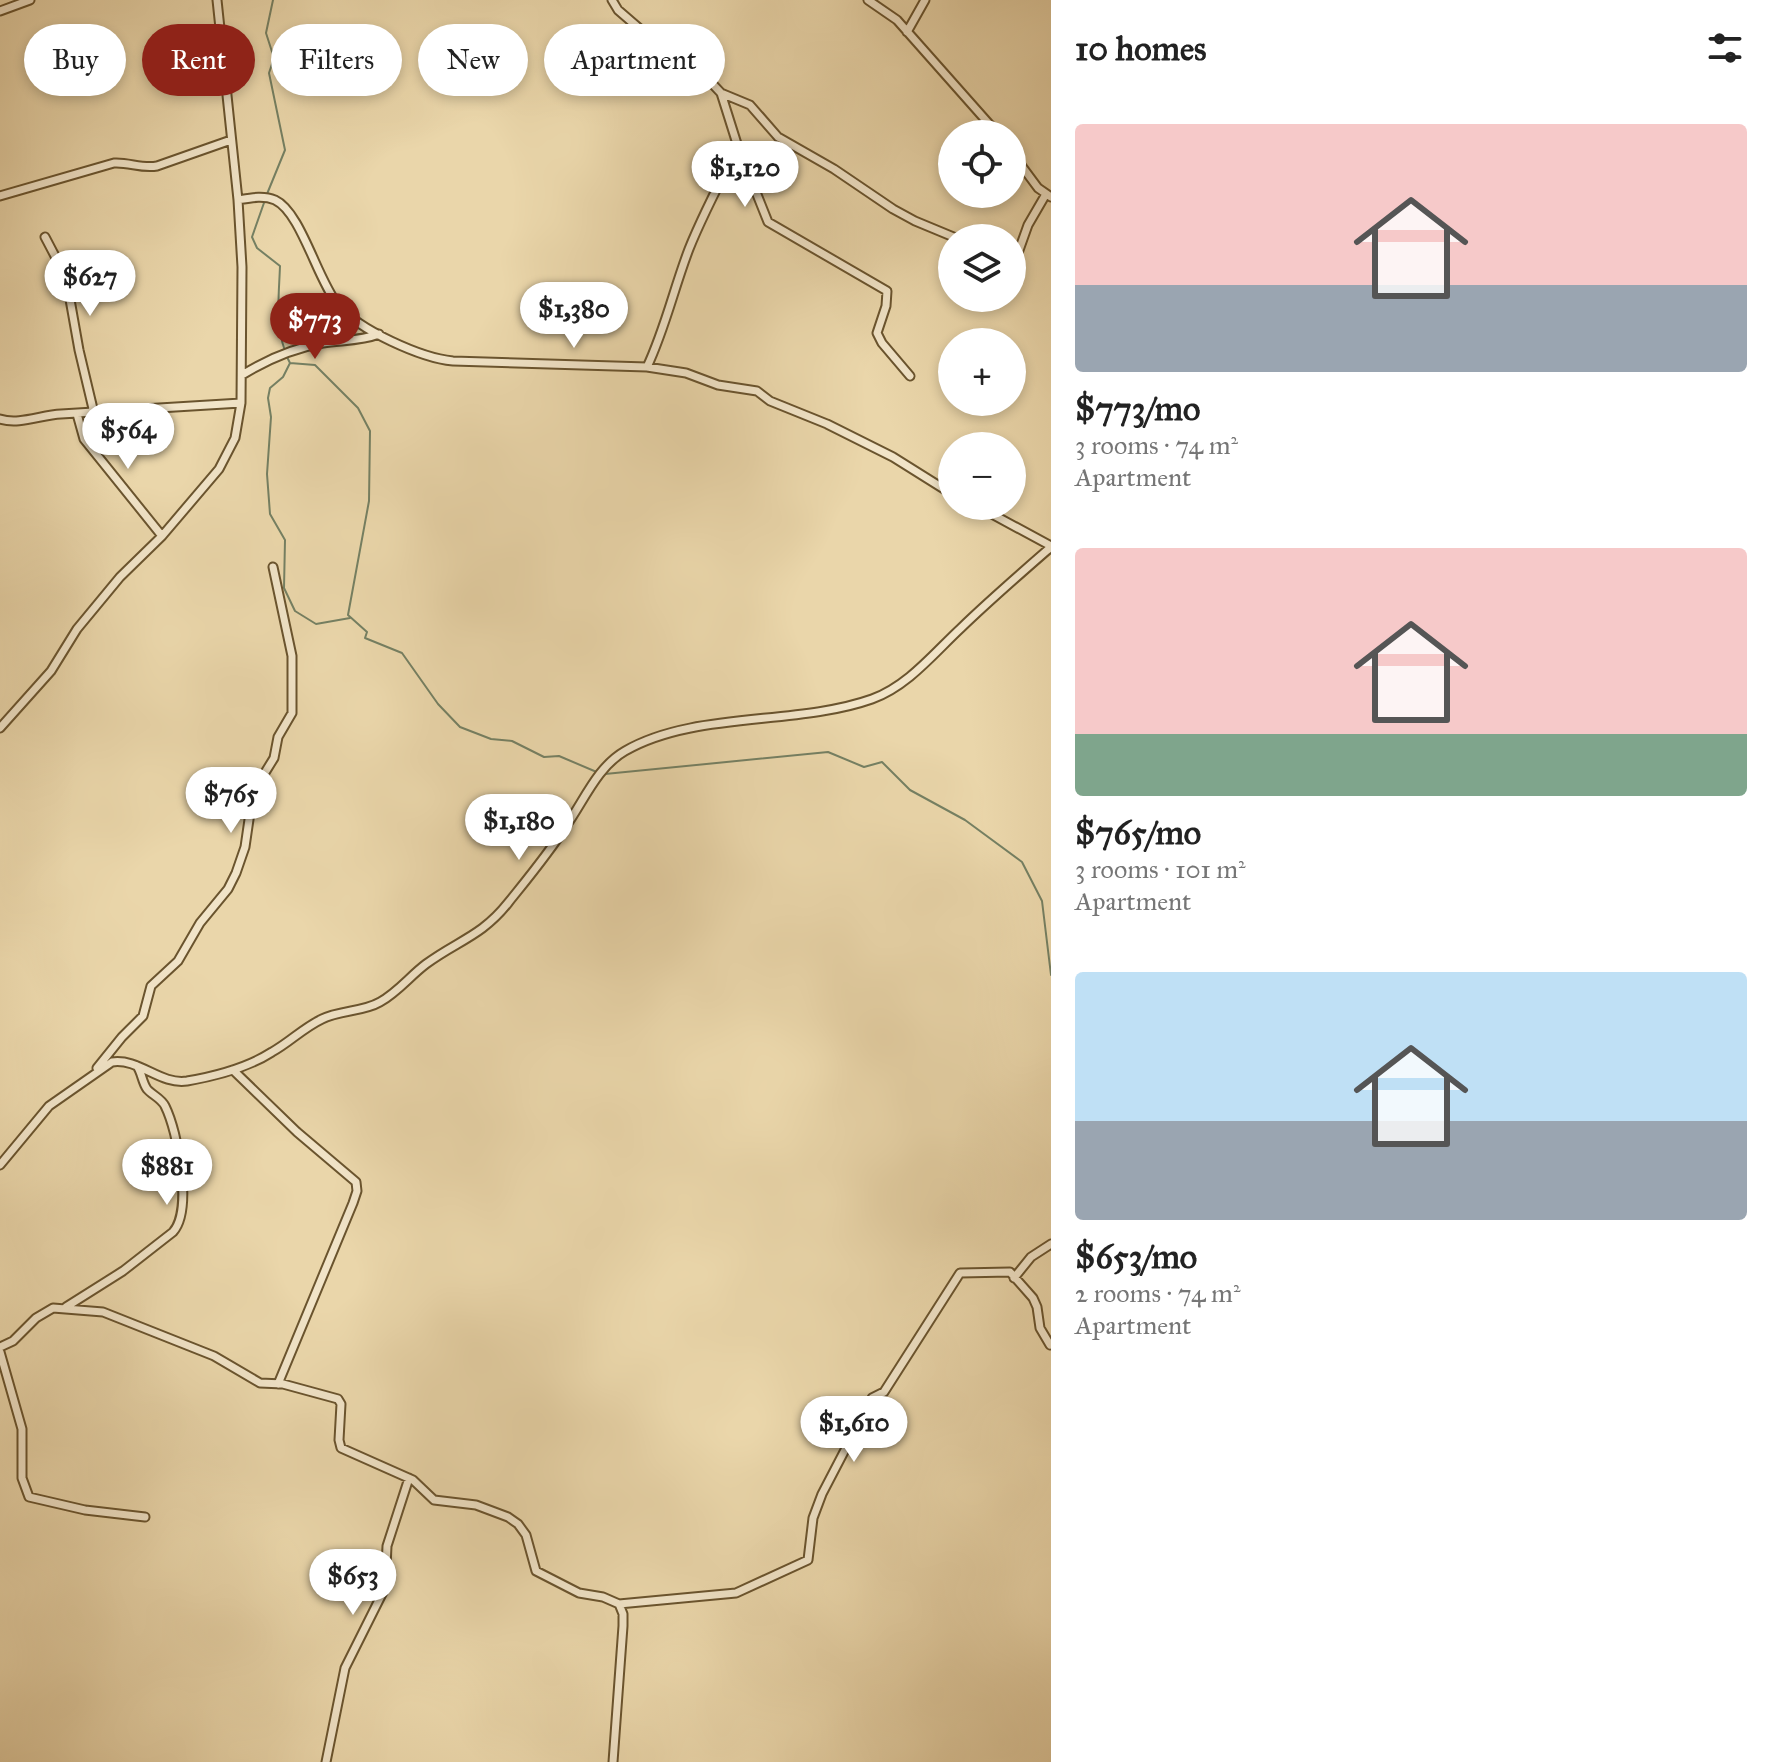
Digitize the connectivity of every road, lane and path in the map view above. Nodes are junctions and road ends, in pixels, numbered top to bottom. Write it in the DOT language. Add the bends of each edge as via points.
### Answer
graph roads {
  1 [pos="30,0"];
  2 [pos="217,0"];
  3 [pos="612,0"];
  4 [pos="868,0"];
  5 [pos="925,0"];
  6 [pos="0,11"];
  7 [pos="634,24"];
  8 [pos="907,32"];
  9 [pos="725,95"];
  10 [pos="722,96"];
  11 [pos="986,120"];
  12 [pos="231,140"];
  13 [pos="738,147"];
  14 [pos="1026,172"];
  15 [pos="0,196"];
  16 [pos="1049,196"];
  17 [pos="238,200"];
  18 [pos="1026,230"];
  19 [pos="938,231"];
  20 [pos="45,237"];
  21 [pos="379,334"];
  22 [pos="647,367"];
  23 [pos="242,375"];
  24 [pos="910,376"];
  25 [pos="241,403"];
  26 [pos="94,413"];
  27 [pos="77,414"];
  28 [pos="0,419"];
  29 [pos="938,485"];
  30 [pos="1003,520"];
  31 [pos="162,536"];
  32 [pos="1051,546"];
  33 [pos="273,567"];
  34 [pos="0,728"];
  35 [pos="135,1065"];
  36 [pos="233,1070"];
  37 [pos="95,1072"];
  38 [pos="0,1165"];
  39 [pos="1051,1244"];
  40 [pos="1014,1278"];
  41 [pos="65,1307"];
  42 [pos="1050,1345"];
  43 [pos="0,1350"];
  44 [pos="278,1384"];
  45 [pos="409,1478"];
  46 [pos="145,1517"];
  47 [pos="619,1604"];
  48 [pos="326,1762"];
  49 [pos="613,1762"];
  1 -- 6 [label="street"];
  2 -- 12 [label="street"];
  3 -- 7 [label="street"];
  4 -- 8 [label="street"];
  5 -- 8 [label="street"];
  8 -- 11 [label="street"];
  9 -- 19 [label="street" via="750,105 778,137 893,209"];
  10 -- 13 [label="street"];
  12 -- 15 [label="street" via="157,166 122,162"];
  12 -- 17 [label="street"];
  13 -- 22 [label="street" via="697,229"];
  13 -- 24 [label="street" via="768,222 887,291 877,333"];
  14 -- 16 [label="street"];
  16 -- 18 [label="street"];
  17 -- 21 [label="street" via="266,198 287,210 339,307"];
  17 -- 23 [label="street"];
  20 -- 26 [label="street" via="66,277"];
  21 -- 22 [label="street" via="441,360"];
  21 -- 23 [label="street" via="294,350"];
  22 -- 29 [label="street" via="757,391 893,457"];
  23 -- 25 [label="street"];
  25 -- 26 [label="street"];
  25 -- 31 [label="street" via="235,438 219,469"];
  26 -- 27 [label="street"];
  27 -- 28 [label="street"];
  27 -- 31 [label="street" via="84,439"];
  30 -- 32 [label="street"];
  31 -- 34 [label="street" via="120,577 51,671"];
  32 -- 36 [label="street" via="887,693 797,715 692,728 649,738 622,753 606,766 483,930 426,964 381,1002 319,1020 275,1051"];
  33 -- 37 [label="street" via="292,656 292,713 253,792 236,873 178,961 151,986 143,1016"];
  35 -- 36 [label="street" via="178,1082"];
  35 -- 37 [label="street" via="112,1062"];
  35 -- 41 [label="street" via="147,1089 165,1106 183,1181 183,1209 173,1232"];
  36 -- 44 [label="street" via="356,1182 353,1203"];
  37 -- 38 [label="street" via="49,1106"];
  39 -- 40 [label="street"];
  40 -- 42 [label="street" via="1033,1298"];
  40 -- 47 [label="street" via="1008,1271 958,1276 884,1392 872,1398 815,1510 808,1560 736,1593"];
  41 -- 43 [label="street" via="45,1311"];
  41 -- 44 [label="street" via="130,1321 214,1356 260,1383"];
  43 -- 46 [label="street" via="22,1429 22,1478 29,1497"];
  44 -- 45 [label="street" via="338,1399 341,1448"];
  45 -- 47 [label="street" via="434,1500 476,1505 508,1517 526,1535 536,1571 579,1593"];
  45 -- 48 [label="street" via="387,1546 385,1588 345,1668"];
  47 -- 49 [label="street" via="623,1626"];
}
